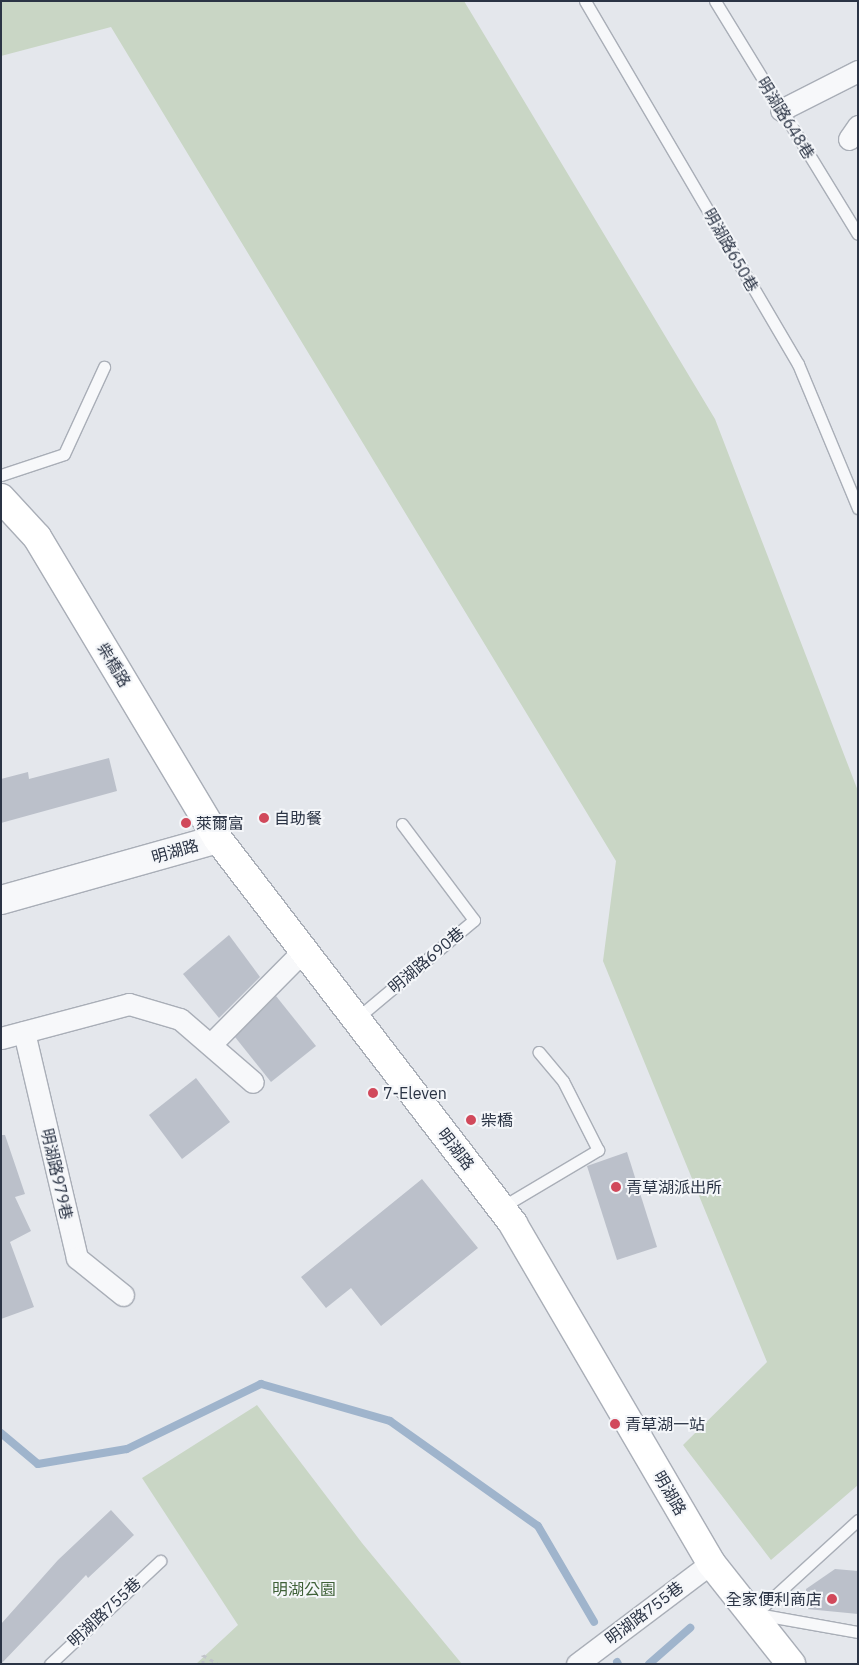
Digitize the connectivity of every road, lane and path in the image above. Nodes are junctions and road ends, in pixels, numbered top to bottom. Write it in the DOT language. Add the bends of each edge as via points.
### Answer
graph roads {
  1 [pos="585,1"];
  2 [pos="715,1"];
  3 [pos="858,71"];
  4 [pos="781,110"];
  5 [pos="858,234"];
  6 [pos="104,367"];
  7 [pos="1,475"];
  8 [pos="1,498"];
  9 [pos="858,508"];
  10 [pos="402,824"];
  11 [pos="218,839"];
  12 [pos="1,900"];
  13 [pos="303,951"];
  14 [pos="355,1019"];
  15 [pos="24,1032"];
  16 [pos="1,1038"];
  17 [pos="211,1044"];
  18 [pos="539,1052"];
  19 [pos="253,1082"];
  20 [pos="502,1207"];
  21 [pos="123,1295"];
  22 [pos="858,1520"];
  23 [pos="160,1561"];
  24 [pos="710,1563"];
  25 [pos="755,1614"];
  26 [pos="858,1632"];
  27 [pos="50,1664"];
  28 [pos="202,1664"];
  29 [pos="218,1664"];
  30 [pos="577,1664"];
  31 [pos="791,1664"];
  1 -- 9 [label="lane, 明湖路650巷" via="798,364"];
  2 -- 4 [label="lane, 明湖路648巷"];
  3 -- 4 [label="street"];
  4 -- 5 [label="lane, 明湖路648巷"];
  6 -- 7 [label="lane" via="64,454"];
  8 -- 11 [label="main road, 柴橋路" via="37,537"];
  10 -- 14 [label="lane, 明湖路690巷" via="474,920"];
  11 -- 12 [label="street, 明湖路"];
  11 -- 13 [label="main road, 明湖路"];
  13 -- 14 [label="main road, 明湖路"];
  13 -- 17 [label="street"];
  14 -- 20 [label="main road, 明湖路"];
  15 -- 16 [label="street"];
  15 -- 17 [label="street" via="129,1004 180,1019"];
  15 -- 21 [label="street, 明湖路979巷" via="77,1258"];
  17 -- 19 [label="street"];
  18 -- 20 [label="lane" via="563,1081 598,1150"];
  20 -- 24 [label="main road, 明湖路"];
  22 -- 25 [label="lane"];
  23 -- 27 [label="lane, 明湖路755巷"];
  24 -- 25 [label="main road, 明湖路"];
  24 -- 30 [label="street, 明湖路755巷"];
  25 -- 26 [label="lane"];
  25 -- 31 [label="main road, 明湖路"];
  28 -- 29 [label="path" via="203,1655"];
}
